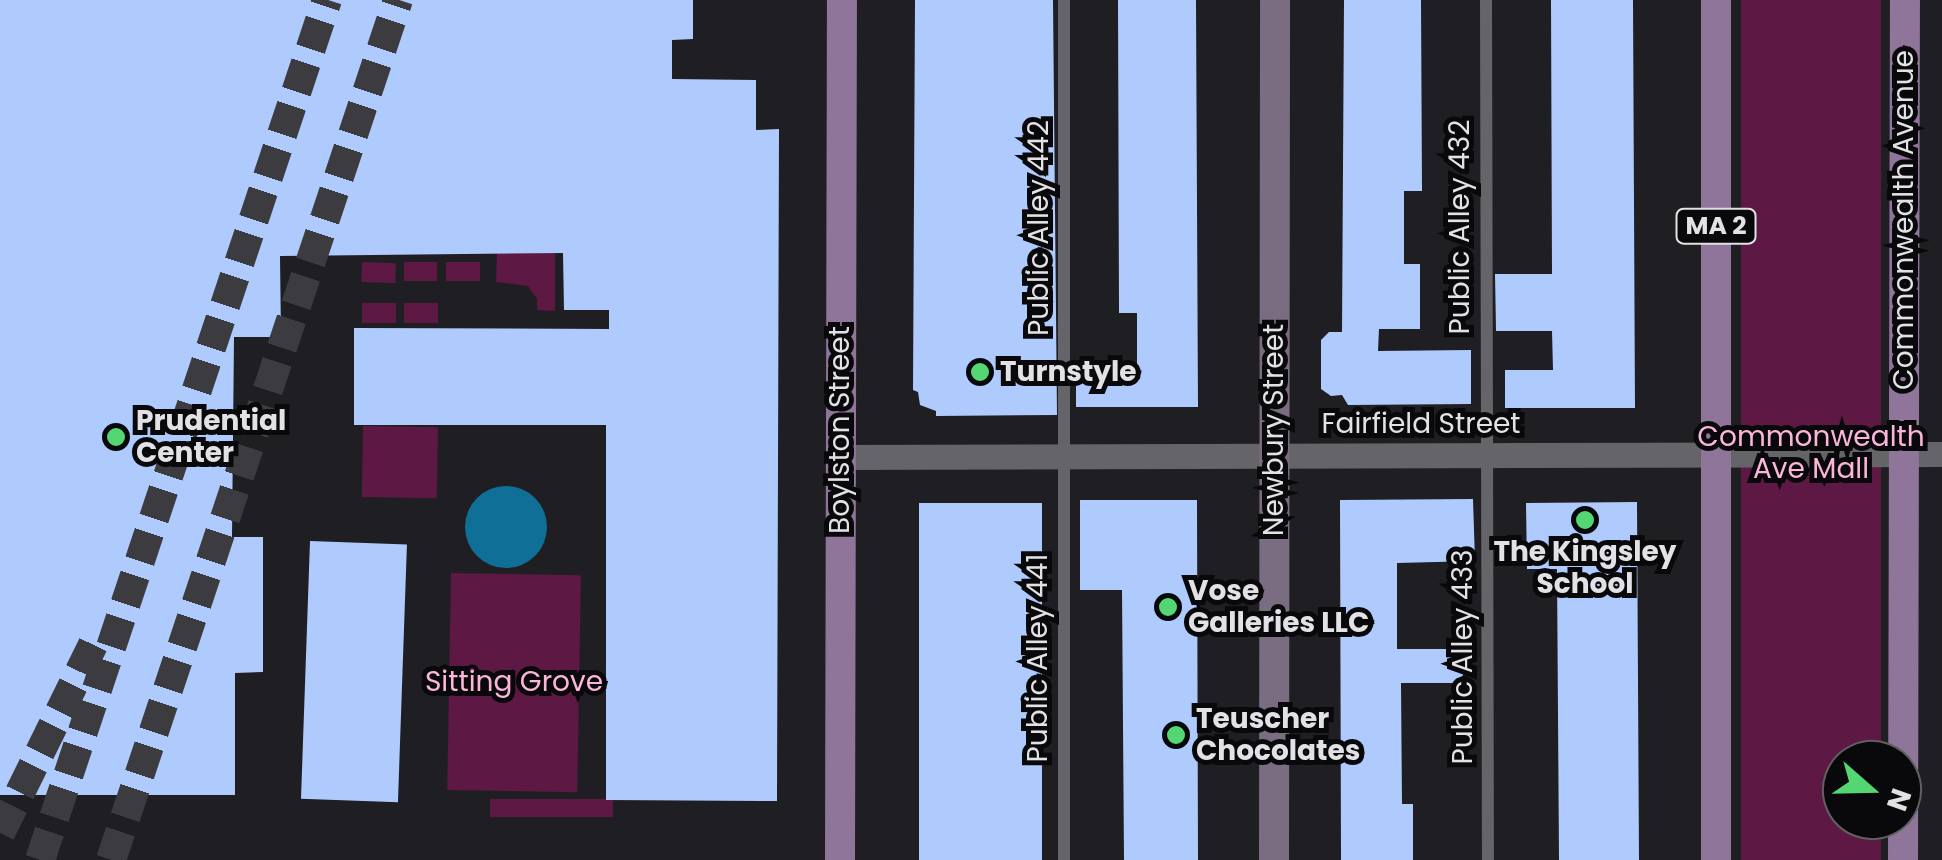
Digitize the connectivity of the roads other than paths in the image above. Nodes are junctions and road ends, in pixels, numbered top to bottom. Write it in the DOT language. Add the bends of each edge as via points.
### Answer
graph roads {
  1 [pos="842,0"];
  2 [pos="1064,0"];
  3 [pos="1275,0"];
  4 [pos="1486,0"];
  5 [pos="1716,0"];
  6 [pos="1905,0"];
  7 [pos="1716,453"];
  8 [pos="1274,454"];
  9 [pos="1486,454"];
  10 [pos="1904,454"];
  11 [pos="1942,454"];
  12 [pos="840,456"];
  13 [pos="1064,457"];
  14 [pos="840,860"];
  15 [pos="1064,860"];
  16 [pos="1274,860"];
  17 [pos="1488,860"];
  18 [pos="1716,860"];
  19 [pos="1904,860"];
  1 -- 12 [label="main road, Boylston Street"];
  2 -- 13 [label="lane, Public Alley 442"];
  3 -- 8 [label="main road, Newbury Street"];
  4 -- 9 [label="lane, Public Alley 432"];
  5 -- 7 [label="main road, MA 2"];
  6 -- 10 [label="main road, Commonwealth Avenue"];
  7 -- 9 [label="street, Fairfield Street"];
  7 -- 10 [label="street, Fairfield Street"];
  7 -- 18 [label="main road, MA 2"];
  8 -- 9 [label="street, Fairfield Street"];
  8 -- 13 [label="street, Fairfield Street"];
  8 -- 16 [label="main road, Newbury Street"];
  9 -- 17 [label="lane, Public Alley 433"];
  10 -- 11 [label="street, Fairfield Street"];
  10 -- 19 [label="main road, Commonwealth Avenue"];
  12 -- 13 [label="street, Fairfield Street"];
  12 -- 14 [label="main road, Boylston Street"];
  13 -- 15 [label="lane, Public Alley 441"];
}
